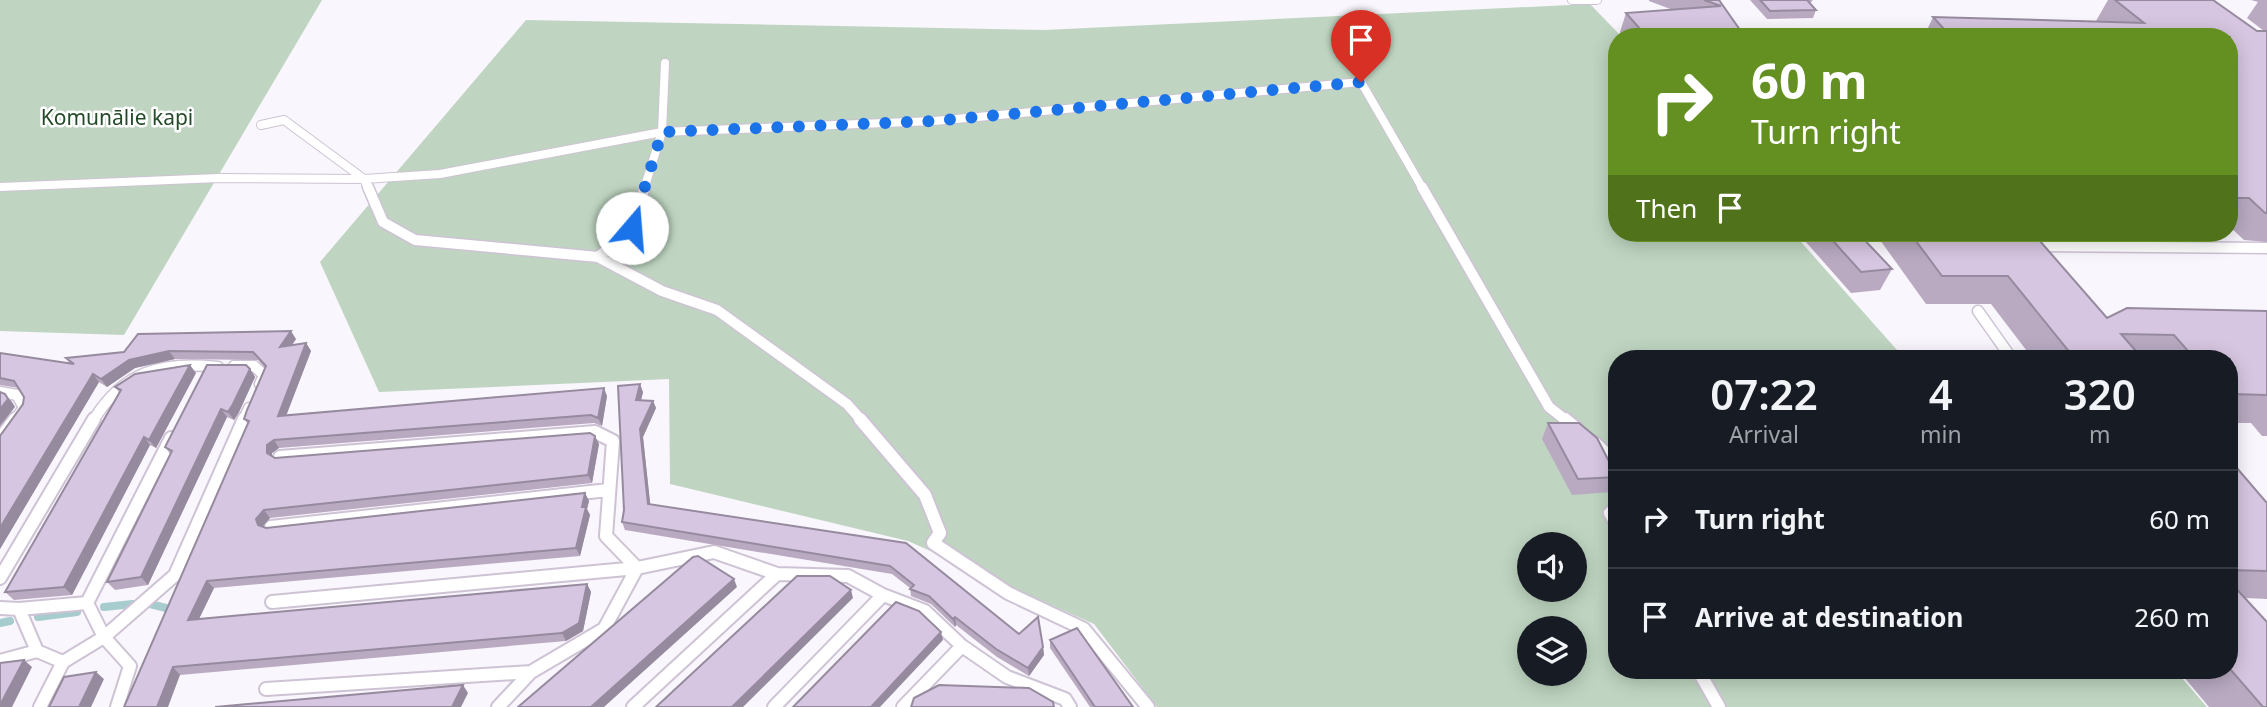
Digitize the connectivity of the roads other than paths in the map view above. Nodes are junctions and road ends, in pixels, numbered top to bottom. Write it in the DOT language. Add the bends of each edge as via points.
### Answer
graph roads {
  1 [pos="1572,0"];
  2 [pos="1597,0"];
  3 [pos="665,63"];
  4 [pos="261,125"];
  5 [pos="662,132"];
  6 [pos="364,180"];
  7 [pos="0,187"];
  8 [pos="2032,242"];
  9 [pos="2267,248"];
  10 [pos="598,257"];
  11 [pos="1978,311"];
  12 [pos="2006,350"];
  13 [pos="207,367"];
  14 [pos="201,380"];
  15 [pos="0,392"];
  16 [pos="176,429"];
  17 [pos="0,439"];
  18 [pos="1608,456"];
  19 [pos="279,457"];
  20 [pos="608,490"];
  21 [pos="271,527"];
  22 [pos="637,568"];
  23 [pos="777,574"];
  24 [pos="0,578"];
  25 [pos="883,595"];
  26 [pos="272,602"];
  27 [pos="87,603"];
  28 [pos="0,608"];
  29 [pos="19,609"];
  30 [pos="104,637"];
  31 [pos="962,646"];
  32 [pos="37,651"];
  33 [pos="0,661"];
  34 [pos="63,662"];
  35 [pos="531,672"];
  36 [pos="1703,679"];
  37 [pos="266,689"];
  38 [pos="40,707"];
  39 [pos="117,707"];
  40 [pos="498,707"];
  41 [pos="633,707"];
  42 [pos="774,707"];
  43 [pos="904,707"];
  44 [pos="1070,707"];
  45 [pos="1148,707"];
  46 [pos="1719,707"];
  1 -- 2 [label="lane"];
  3 -- 5 [label="lane"];
  4 -- 6 [label="lane" via="284,120"];
  5 -- 6 [label="lane" via="440,174"];
  5 -- 10 [label="lane" via="632,228"];
  5 -- 18 [label="lane" via="934,121 1361,82 1549,407"];
  6 -- 7 [label="lane" via="219,178"];
  6 -- 10 [label="lane" via="383,222 415,240"];
  8 -- 9 [label="lane" via="2035,246"];
  10 -- 45 [label="lane" via="662,291 717,310 847,404 925,495 940,533 933,542 1008,593 1084,629"];
  11 -- 12 [label="lane"];
  13 -- 14 [label="lane"];
  13 -- 24 [label="lane" via="190,363 141,373 107,397"];
  13 -- 30 [label="lane" via="254,366 264,375 175,575"];
  15 -- 17 [label="lane" via="17,395 23,408"];
  16 -- 27 [label="lane"];
  19 -- 20 [label="lane" via="595,432 613,441"];
  20 -- 21 [label="lane"];
  20 -- 22 [label="lane" via="606,536"];
  22 -- 23 [label="lane" via="714,552"];
  22 -- 26 [label="lane"];
  22 -- 35 [label="lane" via="604,629"];
  23 -- 25 [label="lane" via="848,576"];
  23 -- 41 [label="lane"];
  25 -- 31 [label="lane" via="925,611"];
  25 -- 42 [label="lane"];
  27 -- 29 [label="lane"];
  27 -- 30 [label="lane"];
  28 -- 29 [label="lane"];
  29 -- 32 [label="lane"];
  30 -- 34 [label="lane"];
  30 -- 39 [label="lane" via="130,666"];
  31 -- 43 [label="lane"];
  31 -- 44 [label="lane" via="1007,677 1065,699"];
  32 -- 33 [label="lane"];
  32 -- 34 [label="lane"];
  34 -- 38 [label="lane"];
  35 -- 37 [label="lane"];
  35 -- 40 [label="lane"];
  36 -- 46 [label="lane"];
}
